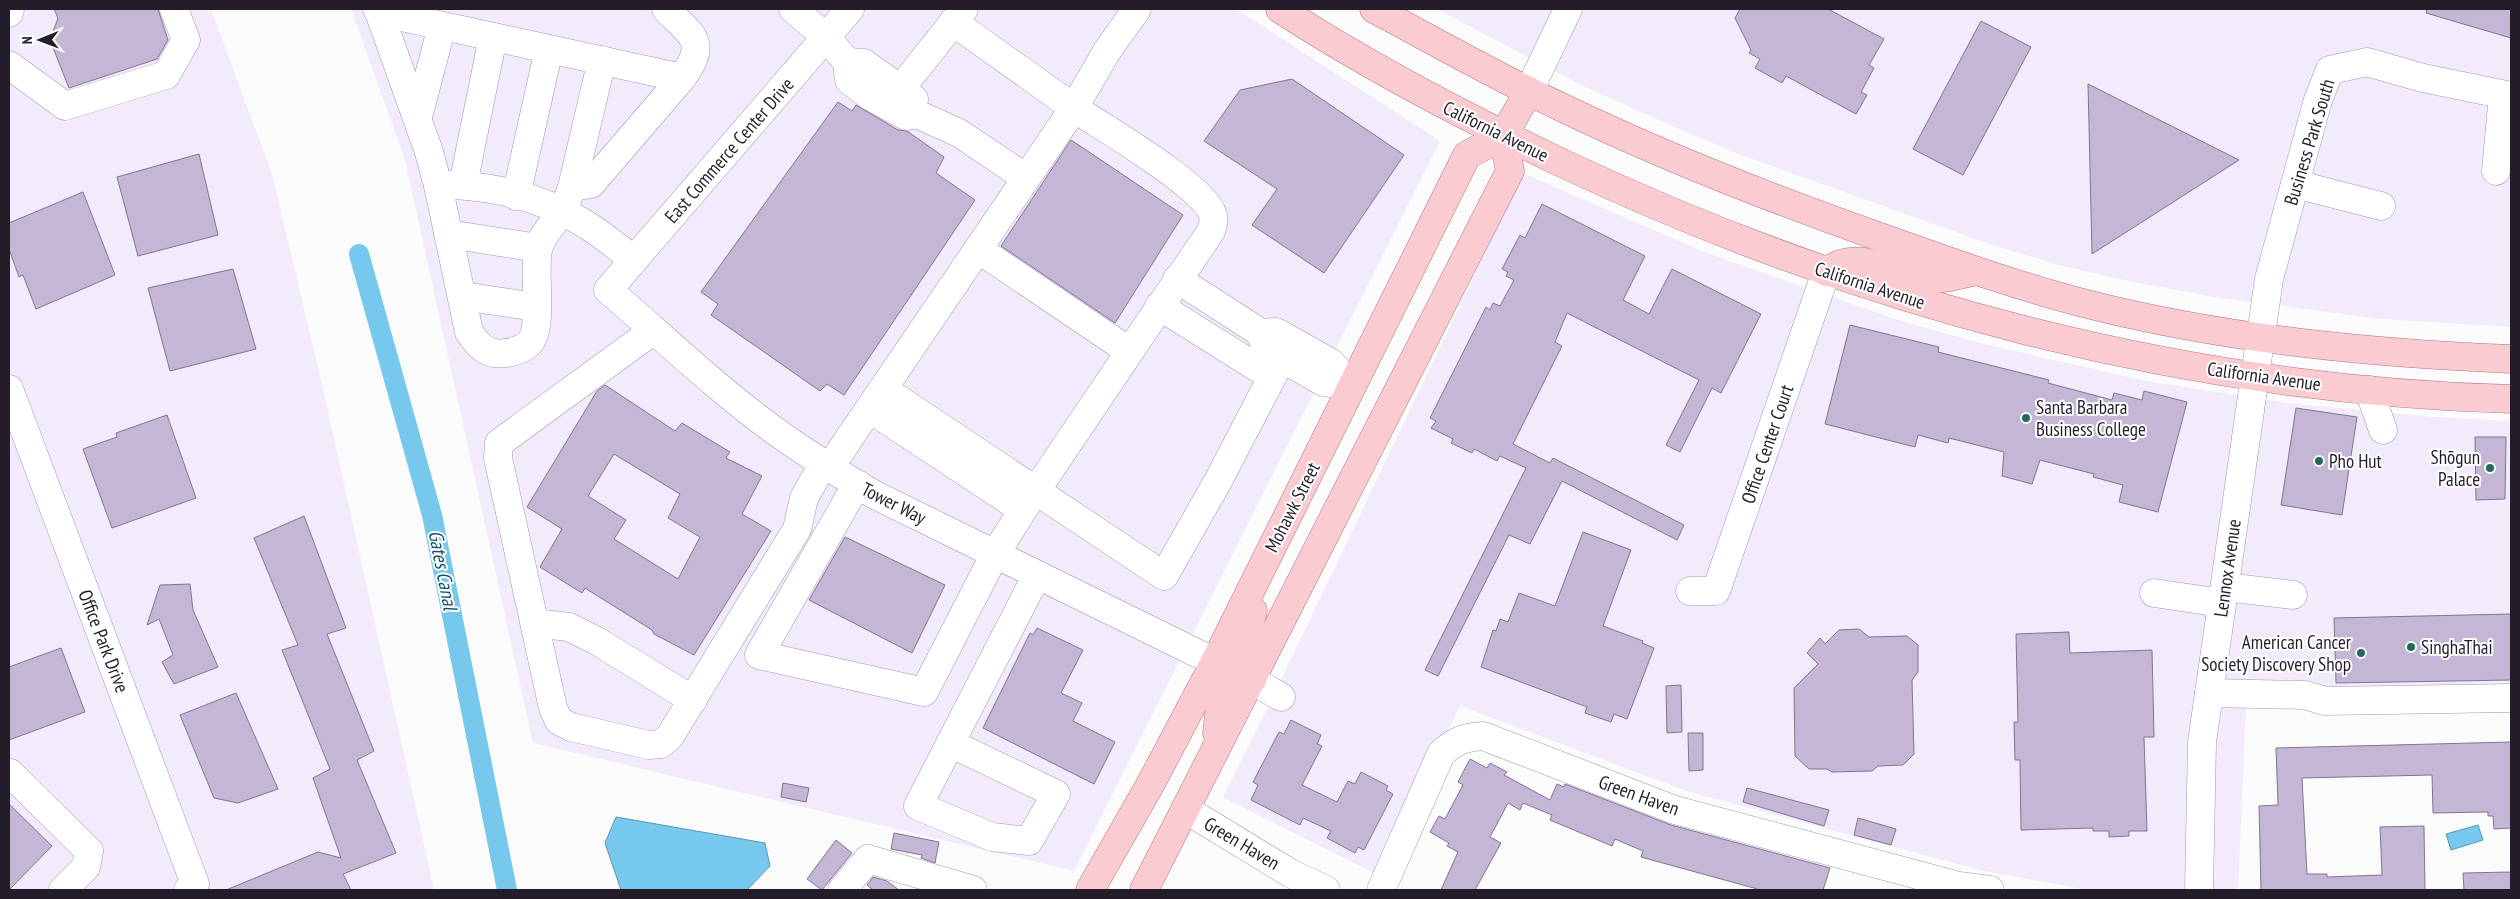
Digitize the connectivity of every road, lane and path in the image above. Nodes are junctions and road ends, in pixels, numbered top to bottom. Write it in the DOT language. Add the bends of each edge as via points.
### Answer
graph roads {
  1 [pos="10,9"];
  2 [pos="174,9"];
  3 [pos="666,9"];
  4 [pos="793,9"];
  5 [pos="850,9"];
  6 [pos="1137,9"];
  7 [pos="1280,9"];
  8 [pos="1374,9"];
  9 [pos="1568,9"];
  10 [pos="378,10"];
  11 [pos="9,13"];
  12 [pos="959,15"];
  13 [pos="442,26"];
  14 [pos="493,37"];
  15 [pos="826,37"];
  16 [pos="549,49"];
  17 [pos="602,60"];
  18 [pos="847,62"];
  19 [pos="9,65"];
  20 [pos="682,78"];
  21 [pos="901,88"];
  22 [pos="1529,91"];
  23 [pos="2507,95"];
  24 [pos="1074,108"];
  25 [pos="917,114"];
  26 [pos="418,117"];
  27 [pos="1503,136"];
  28 [pos="2496,171"];
  29 [pos="1026,178"];
  30 [pos="2295,184"];
  31 [pos="451,185"];
  32 [pos="516,196"];
  33 [pos="567,199"];
  34 [pos="2381,206"];
  35 [pos="448,234"];
  36 [pos="538,248"];
  37 [pos="978,249"];
  38 [pos="634,260"];
  39 [pos="1976,271"];
  40 [pos="1826,272"];
  41 [pos="1177,279"];
  42 [pos="608,290"];
  43 [pos="462,296"];
  44 [pos="536,306"];
  45 [pos="1159,306"];
  46 [pos="654,330"];
  47 [pos="1262,333"];
  48 [pos="2260,337"];
  49 [pos="1129,351"];
  50 [pos="2511,359"];
  51 [pos="1277,368"];
  52 [pos="2255,377"];
  53 [pos="1352,386"];
  54 [pos="9,390"];
  55 [pos="2369,390"];
  56 [pos="876,399"];
  57 [pos="2511,399"];
  58 [pos="2383,430"];
  59 [pos="826,466"];
  60 [pos="857,484"];
  61 [pos="1029,500"];
  62 [pos="996,554"];
  63 [pos="1264,563"];
  64 [pos="1037,574"];
  65 [pos="1690,591"];
  66 [pos="2154,593"];
  67 [pos="2224,595"];
  68 [pos="2293,595"];
  69 [pos="534,623"];
  70 [pos="1215,662"];
  71 [pos="1252,680"];
  72 [pos="2209,693"];
  73 [pos="1281,697"];
  74 [pos="2511,698"];
  75 [pos="693,700"];
  76 [pos="950,744"];
  77 [pos="1215,752"];
  78 [pos="10,773"];
  79 [pos="1185,809"];
  80 [pos="1285,881"];
  81 [pos="63,890"];
  82 [pos="188,890"];
  83 [pos="842,890"];
  84 [pos="973,890"];
  85 [pos="1090,890"];
  86 [pos="1144,890"];
  87 [pos="1326,890"];
  88 [pos="1382,890"];
  89 [pos="1990,890"];
  90 [pos="2199,890"];
  1 -- 11 [label="street"];
  2 -- 19 [label="street" via="186,40 166,75 65,106"];
  3 -- 20 [label="street" via="695,39 694,62"];
  4 -- 15 [label="street"];
  5 -- 15 [label="street, East Commerce Center Drive"];
  6 -- 24 [label="street" via="1107,51"];
  7 -- 27 [label="main road, California Avenue" via="1393,78"];
  8 -- 22 [label="main road, California Avenue"];
  9 -- 22 [label="street"];
  10 -- 13 [label="street"];
  10 -- 26 [label="street"];
  12 -- 21 [label="street"];
  12 -- 24 [label="street"];
  13 -- 14 [label="street"];
  13 -- 26 [label="street"];
  14 -- 16 [label="street"];
  14 -- 31 [label="street"];
  15 -- 18 [label="street"];
  15 -- 38 [label="street, East Commerce Center Drive"];
  16 -- 17 [label="street"];
  16 -- 32 [label="street"];
  17 -- 20 [label="street"];
  17 -- 33 [label="street"];
  18 -- 21 [label="street" via="864,63"];
  18 -- 25 [label="street" via="849,80 870,96 906,116"];
  20 -- 33 [label="street" via="591,184"];
  21 -- 25 [label="street" via="916,101"];
  22 -- 27 [label="main road"];
  22 -- 39 [label="main road, California Avenue" via="1760,194"];
  23 -- 28 [label="street"];
  23 -- 30 [label="street, Business Park South" via="2423,78 2367,62 2330,70 2318,100"];
  24 -- 29 [label="street"];
  24 -- 41 [label="street" via="1182,180 1212,212 1214,225 1211,231"];
  25 -- 29 [label="street" via="959,133"];
  26 -- 31 [label="street"];
  27 -- 40 [label="main road, California Avenue" via="1625,193"];
  27 -- 53 [label="main road, Mohawk Street" via="1467,155"];
  27 -- 71 [label="main road" via="1510,171"];
  29 -- 37 [label="street"];
  30 -- 34 [label="street"];
  30 -- 48 [label="street, Business Park South" via="2269,279"];
  31 -- 32 [label="street"];
  31 -- 35 [label="street"];
  32 -- 33 [label="street"];
  33 -- 36 [label="street"];
  33 -- 38 [label="street" via="592,228"];
  35 -- 36 [label="street"];
  35 -- 43 [label="street"];
  36 -- 44 [label="street"];
  37 -- 49 [label="street"];
  37 -- 56 [label="street"];
  38 -- 42 [label="street, East Commerce Center Drive"];
  39 -- 40 [label="main road" via="1931,279 1857,261 1834,266"];
  39 -- 48 [label="main road, California Avenue" via="2089,304"];
  40 -- 52 [label="main road, California Avenue" via="2029,332"];
  40 -- 65 [label="street, Office Center Court" via="1716,591"];
  41 -- 45 [label="street"];
  41 -- 47 [label="street"];
  42 -- 46 [label="street, Tower Way"];
  43 -- 44 [label="street"];
  43 -- 44 [label="street" via="469,332 480,347 498,354 516,352 530,343 536,325"];
  45 -- 49 [label="street"];
  45 -- 51 [label="street"];
  46 -- 59 [label="street, Tower Way" via="767,425"];
  46 -- 69 [label="street" via="499,443 498,458"];
  47 -- 51 [label="street" via="1266,349"];
  47 -- 53 [label="street" via="1276,332 1330,363"];
  48 -- 50 [label="main road, California Avenue" via="2368,350"];
  48 -- 52 [label="street, Lennox Avenue"];
  49 -- 61 [label="street"];
  51 -- 53 [label="street" via="1323,382"];
  51 -- 61 [label="street" via="1164,576"];
  52 -- 55 [label="main road, California Avenue"];
  52 -- 67 [label="street, Lennox Avenue"];
  53 -- 63 [label="main road, Mohawk Street"];
  54 -- 82 [label="street, Office Park Drive" via="195,884"];
  55 -- 57 [label="main road, California Avenue"];
  55 -- 58 [label="street"];
  56 -- 59 [label="street"];
  56 -- 61 [label="street"];
  59 -- 60 [label="street, Tower Way"];
  59 -- 75 [label="street" via="804,498 797,529"];
  60 -- 62 [label="street, Tower Way"];
  60 -- 62 [label="street" via="758,655 924,692"];
  61 -- 62 [label="street"];
  62 -- 64 [label="street, Tower Way"];
  63 -- 70 [label="main road, Mohawk Street"];
  63 -- 71 [label="main road" via="1243,654 1243,665"];
  64 -- 70 [label="street, Tower Way"];
  64 -- 76 [label="street"];
  66 -- 67 [label="street"];
  67 -- 68 [label="street"];
  67 -- 72 [label="street, Lennox Avenue"];
  69 -- 75 [label="street" via="568,627"];
  69 -- 75 [label="street" via="553,708 559,721 571,727 648,745 661,744 670,736"];
  70 -- 77 [label="main road" via="1223,679 1223,694"];
  70 -- 85 [label="main road, Mohawk Street" via="1137,810"];
  71 -- 73 [label="street"];
  71 -- 77 [label="main road"];
  72 -- 74 [label="street" via="2305,695 2325,701"];
  72 -- 90 [label="street, Lennox Avenue" via="2202,742"];
  76 -- 76 [label="street" via="918,806 992,837 1030,841 1056,794"];
  77 -- 79 [label="main road"];
  78 -- 81 [label="street" via="89,851 86,866"];
  79 -- 80 [label="street, Green Haven"];
  79 -- 86 [label="main road"];
  80 -- 87 [label="street, Green Haven"];
  83 -- 84 [label="street" via="868,859"];
  88 -- 89 [label="street, Green Haven" via="1441,754 1451,744 1466,737 1483,736 1675,810 1959,886"];
}
